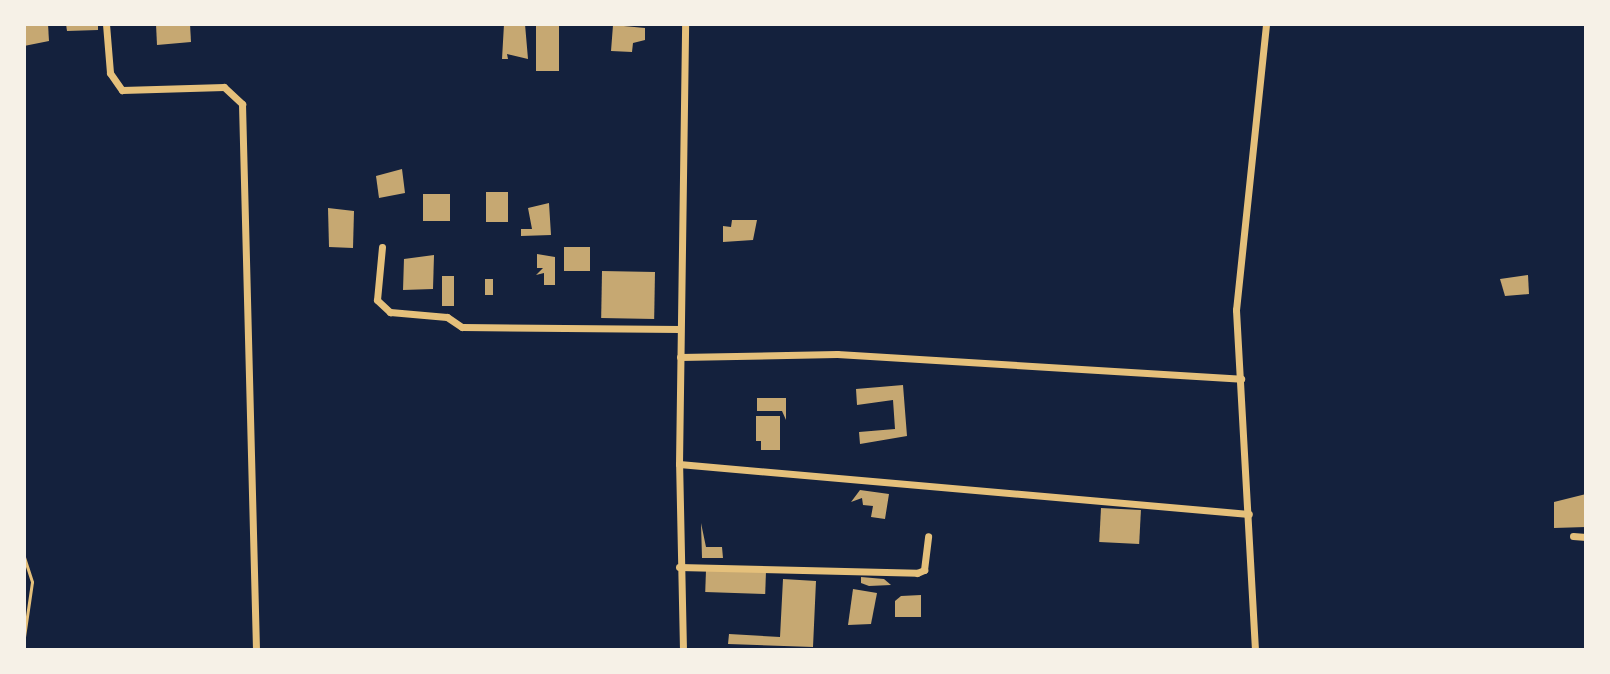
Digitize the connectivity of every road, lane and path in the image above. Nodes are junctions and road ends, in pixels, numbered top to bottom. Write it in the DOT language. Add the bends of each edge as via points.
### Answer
graph roads {
  1 [pos="106,24"];
  2 [pos="685,24"];
  3 [pos="1266,24"];
  4 [pos="382,247"];
  5 [pos="680,329"];
  6 [pos="680,357"];
  7 [pos="1241,379"];
  8 [pos="679,464"];
  9 [pos="1249,514"];
  10 [pos="928,536"];
  11 [pos="1573,536"];
  12 [pos="1586,537"];
  13 [pos="24,557"];
  14 [pos="679,567"];
  15 [pos="24,637"];
  16 [pos="256,650"];
  17 [pos="683,650"];
  18 [pos="1255,650"];
  1 -- 16 [label="street" via="110,73 122,90 224,87 242,104"];
  2 -- 5 [label="street"];
  3 -- 7 [label="street" via="1242,216 1236,310"];
  4 -- 5 [label="street" via="377,300 390,312 447,317 462,327"];
  5 -- 6 [label="street"];
  6 -- 7 [label="street" via="837,354"];
  6 -- 8 [label="street"];
  7 -- 9 [label="street"];
  8 -- 9 [label="street"];
  8 -- 14 [label="street"];
  9 -- 18 [label="street"];
  10 -- 14 [label="street" via="924,570 917,573"];
  11 -- 12 [label="street"];
  13 -- 15 [label="lane" via="32,582"];
  14 -- 17 [label="street"];
}
